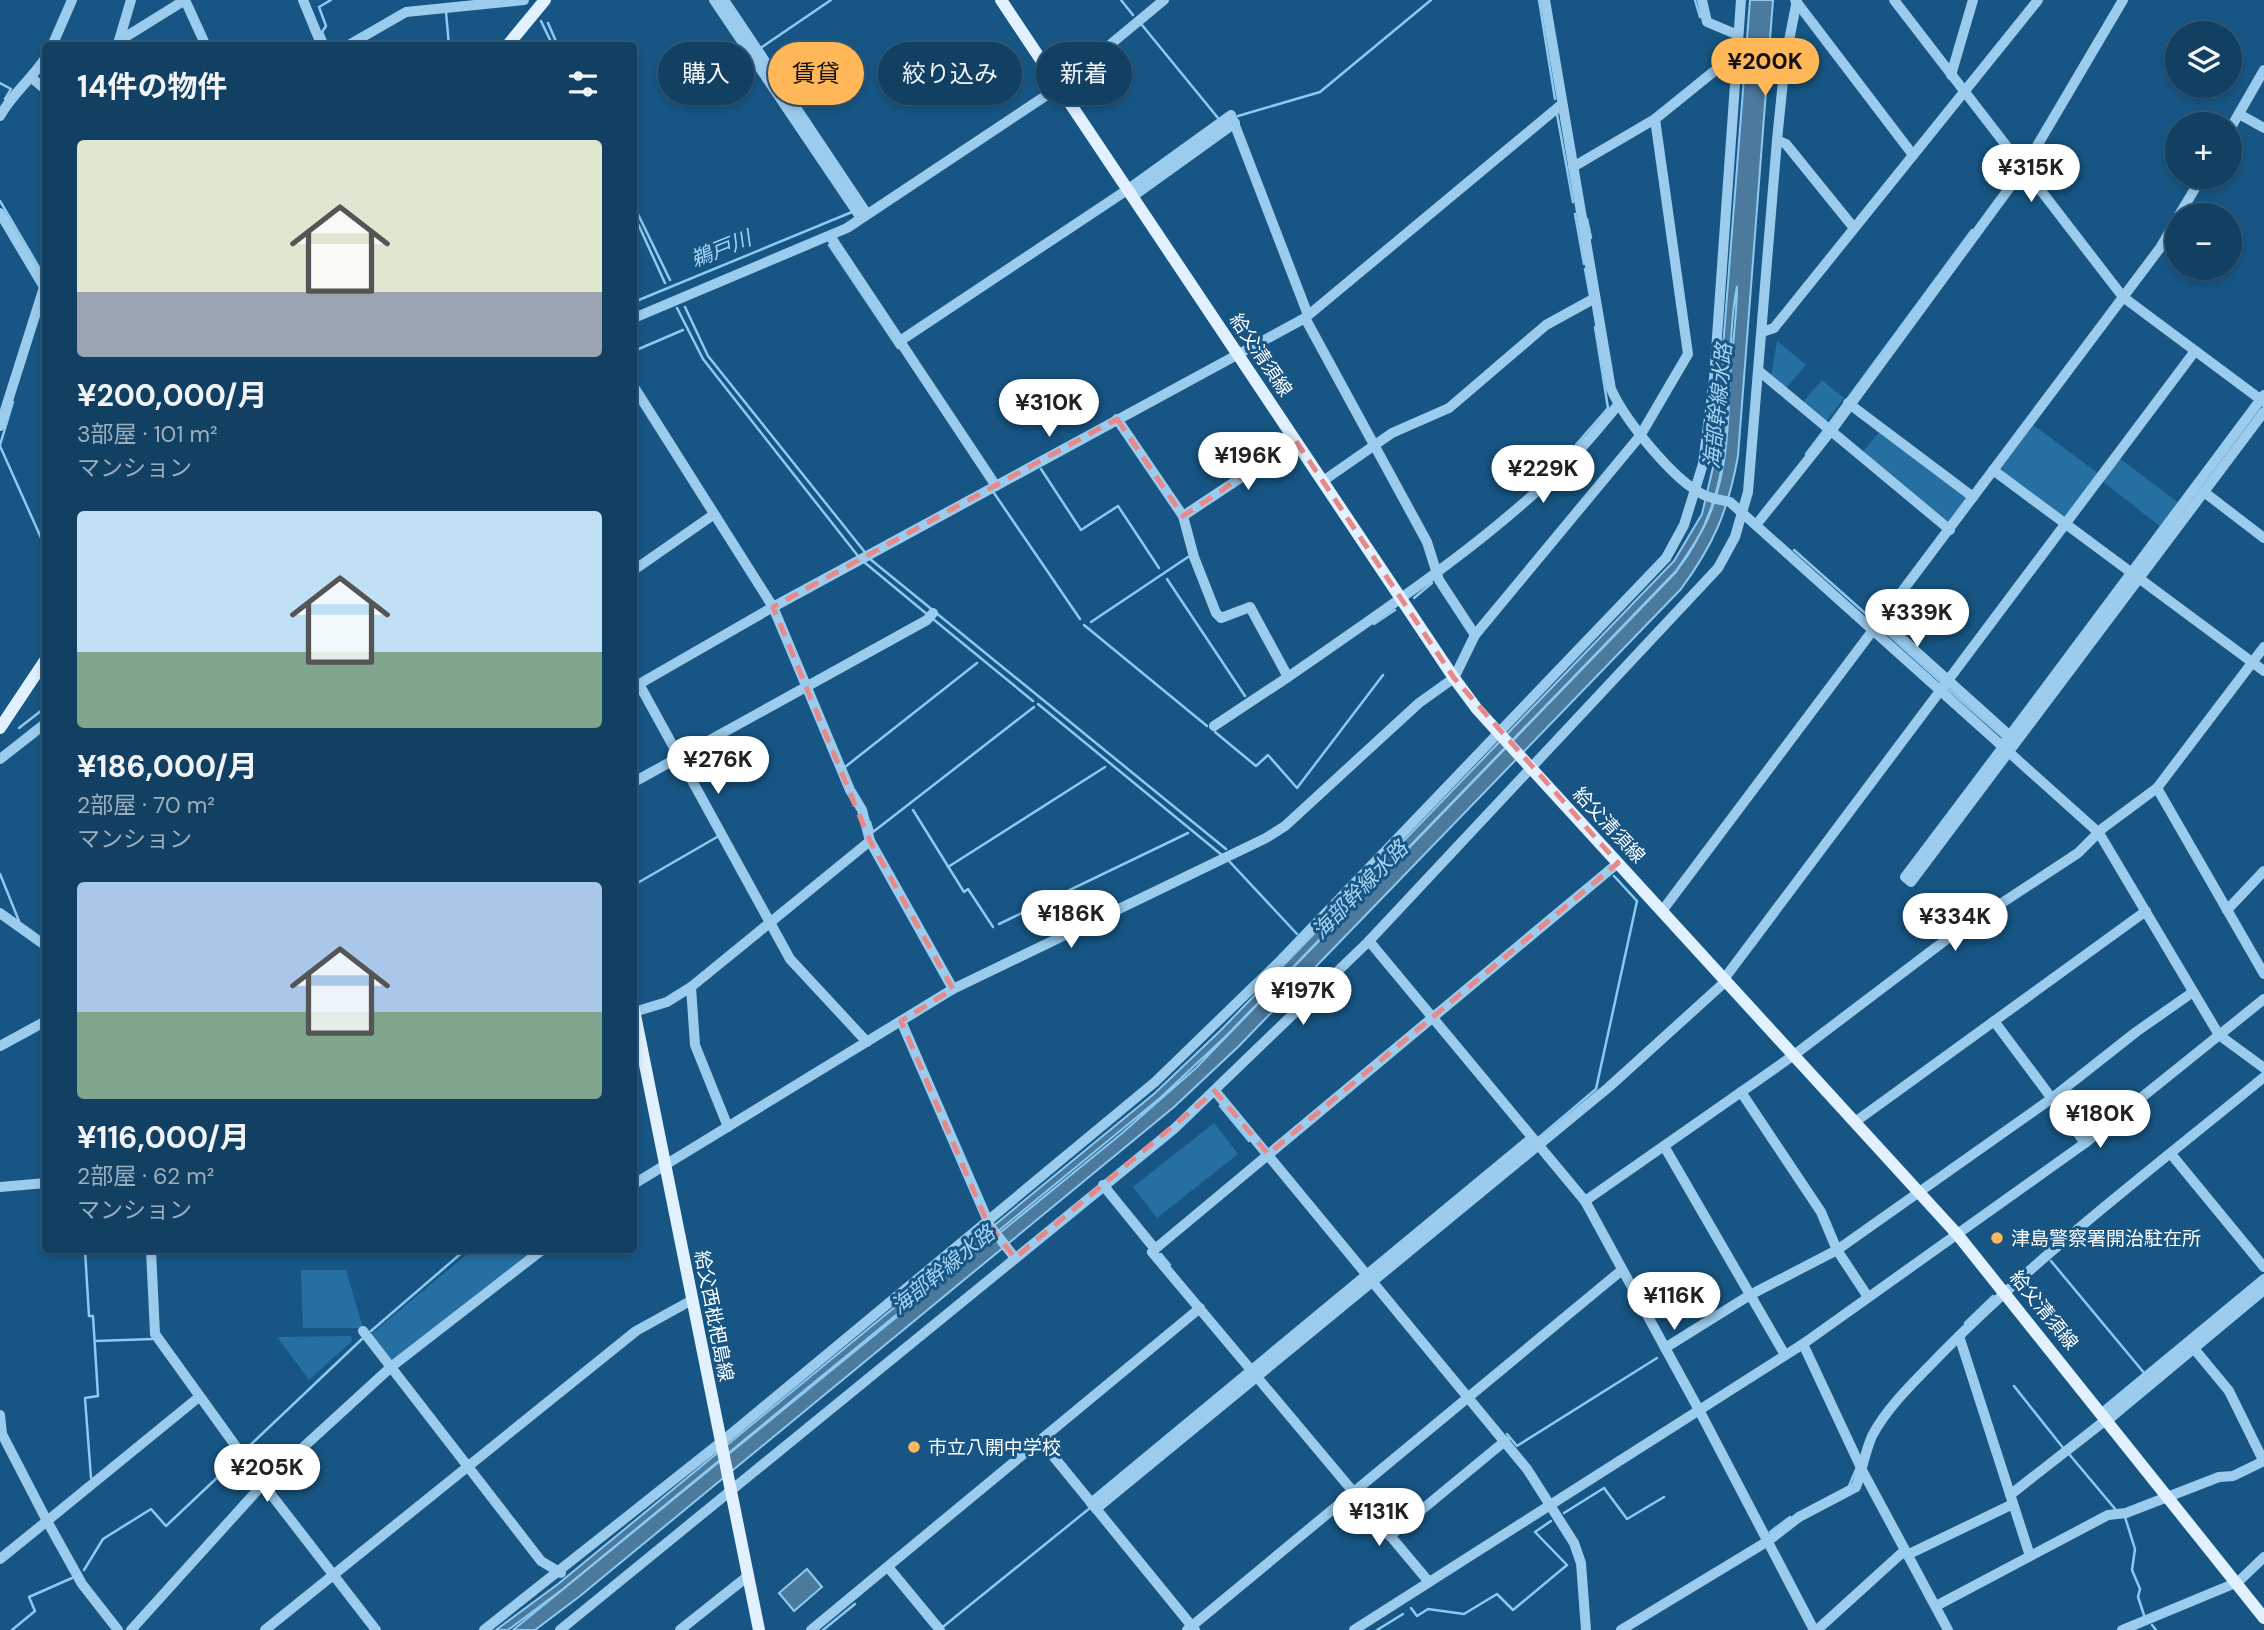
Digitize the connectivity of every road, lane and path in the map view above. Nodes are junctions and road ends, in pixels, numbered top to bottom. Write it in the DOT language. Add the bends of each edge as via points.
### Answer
graph roads {
  1 [pos="72,0"];
  2 [pos="131,0"];
  3 [pos="303,0"];
  4 [pos="545,0"];
  5 [pos="715,0"];
  6 [pos="724,0"];
  7 [pos="1001,0"];
  8 [pos="1164,0"];
  9 [pos="1545,0"];
  10 [pos="1702,0"];
  11 [pos="1741,0"];
  12 [pos="1894,0"];
  13 [pos="1973,0"];
  14 [pos="2038,0"];
  15 [pos="2123,0"];
  16 [pos="1796,1"];
  17 [pos="530,4"];
  18 [pos="1738,34"];
  19 [pos="54,42"];
  20 [pos="118,42"];
  21 [pos="120,42"];
  22 [pos="204,42"];
  23 [pos="320,42"];
  24 [pos="354,42"];
  25 [pos="509,42"];
  26 [pos="1114,42"];
  27 [pos="1036,53"];
  28 [pos="758,58"];
  29 [pos="1739,58"];
  30 [pos="1785,61"];
  31 [pos="42,63"];
  32 [pos="2264,70"];
  33 [pos="1951,75"];
  34 [pos="32,78"];
  35 [pos="42,87"];
  36 [pos="1964,92"];
  37 [pos="1036,103"];
  38 [pos="1562,104"];
  39 [pos="1070,105"];
  40 [pos="2240,112"];
  41 [pos="0,116"];
  42 [pos="2242,116"];
  43 [pos="1654,119"];
  44 [pos="2264,128"];
  45 [pos="1777,139"];
  46 [pos="1913,155"];
  47 [pos="1573,167"];
  48 [pos="2024,169"];
  49 [pos="1130,193"];
  50 [pos="0,213"];
  51 [pos="864,216"];
  52 [pos="1854,228"];
  53 [pos="830,236"];
  54 [pos="2165,239"];
  55 [pos="42,279"];
  56 [pos="42,293"];
  57 [pos="2123,296"];
  58 [pos="1595,298"];
  59 [pos="39,302"];
  60 [pos="42,309"];
  61 [pos="1306,316"];
  62 [pos="637,317"];
  63 [pos="1762,332"];
  64 [pos="900,341"];
  65 [pos="2195,351"];
  66 [pos="1237,354"];
  67 [pos="1759,371"];
  68 [pos="637,392"];
  69 [pos="4,396"];
  70 [pos="2263,399"];
  71 [pos="1848,403"];
  72 [pos="1618,405"];
  73 [pos="2264,412"];
  74 [pos="1117,419"];
  75 [pos="0,426"];
  76 [pos="1830,431"];
  77 [pos="1640,436"];
  78 [pos="1296,441"];
  79 [pos="1375,444"];
  80 [pos="1993,470"];
  81 [pos="1323,481"];
  82 [pos="996,486"];
  83 [pos="2204,492"];
  84 [pos="1701,493"];
  85 [pos="1973,497"];
  86 [pos="1743,514"];
  87 [pos="713,515"];
  88 [pos="1183,516"];
  89 [pos="2066,523"];
  90 [pos="1756,526"];
  91 [pos="1950,530"];
  92 [pos="2264,538"];
  93 [pos="637,568"];
  94 [pos="1437,572"];
  95 [pos="2135,575"];
  96 [pos="1401,598"];
  97 [pos="773,607"];
  98 [pos="933,613"];
  99 [pos="1877,625"];
  100 [pos="1475,635"];
  101 [pos="2264,647"];
  102 [pos="2252,663"];
  103 [pos="42,665"];
  104 [pos="2264,671"];
  105 [pos="1289,677"];
  106 [pos="1454,678"];
  107 [pos="637,684"];
  108 [pos="1944,686"];
  109 [pos="637,687"];
  110 [pos="806,687"];
  111 [pos="1214,726"];
  112 [pos="42,727"];
  113 [pos="0,728"];
  114 [pos="1500,734"];
  115 [pos="2006,744"];
  116 [pos="679,756"];
  117 [pos="0,759"];
  118 [pos="1526,763"];
  119 [pos="637,780"];
  120 [pos="2157,788"];
  121 [pos="2099,833"];
  122 [pos="870,841"];
  123 [pos="1618,863"];
  124 [pos="2264,871"];
  125 [pos="2227,910"];
  126 [pos="1662,911"];
  127 [pos="2146,911"];
  128 [pos="0,913"];
  129 [pos="10,923"];
  130 [pos="769,923"];
  131 [pos="0,932"];
  132 [pos="1368,941"];
  133 [pos="42,943"];
  134 [pos="2264,974"];
  135 [pos="1725,980"];
  136 [pos="691,987"];
  137 [pos="953,989"];
  138 [pos="2193,992"];
  139 [pos="2264,999"];
  140 [pos="637,1011"];
  141 [pos="1433,1017"];
  142 [pos="901,1021"];
  143 [pos="1994,1021"];
  144 [pos="42,1023"];
  145 [pos="637,1027"];
  146 [pos="2219,1035"];
  147 [pos="867,1042"];
  148 [pos="0,1046"];
  149 [pos="1794,1055"];
  150 [pos="2264,1068"];
  151 [pos="2264,1077"];
  152 [pos="1215,1091"];
  153 [pos="1741,1092"];
  154 [pos="2051,1098"];
  155 [pos="1855,1122"];
  156 [pos="728,1127"];
  157 [pos="1535,1141"];
  158 [pos="2085,1143"];
  159 [pos="1664,1146"];
  160 [pos="1268,1154"];
  161 [pos="2171,1154"];
  162 [pos="664,1166"];
  163 [pos="637,1182"];
  164 [pos="42,1183"];
  165 [pos="1103,1185"];
  166 [pos="0,1187"];
  167 [pos="1919,1192"];
  168 [pos="1585,1201"];
  169 [pos="988,1223"];
  170 [pos="1957,1234"];
  171 [pos="1155,1249"];
  172 [pos="1837,1250"];
  173 [pos="151,1253"];
  174 [pos="538,1253"];
  175 [pos="1016,1258"];
  176 [pos="2264,1267"];
  177 [pos="1622,1270"];
  178 [pos="1370,1277"];
  179 [pos="2264,1279"];
  180 [pos="2264,1290"];
  181 [pos="2004,1292"];
  182 [pos="1750,1295"];
  183 [pos="1868,1297"];
  184 [pos="691,1300"];
  185 [pos="1200,1308"];
  186 [pos="363,1331"];
  187 [pos="1959,1336"];
  188 [pos="1803,1344"];
  189 [pos="2191,1345"];
  190 [pos="1665,1348"];
  191 [pos="1785,1355"];
  192 [pos="391,1367"];
  193 [pos="1254,1372"];
  194 [pos="199,1397"];
  195 [pos="1468,1397"];
  196 [pos="1699,1410"];
  197 [pos="0,1415"];
  198 [pos="2105,1417"];
  199 [pos="1040,1440"];
  200 [pos="1505,1441"];
  201 [pos="721,1445"];
  202 [pos="2264,1461"];
  203 [pos="467,1466"];
  204 [pos="1862,1470"];
  205 [pos="263,1485"];
  206 [pos="730,1492"];
  207 [pos="1353,1493"];
  208 [pos="2170,1498"];
  209 [pos="2012,1499"];
  210 [pos="1093,1506"];
  211 [pos="1551,1506"];
  212 [pos="47,1521"];
  213 [pos="1390,1536"];
  214 [pos="1768,1541"];
  215 [pos="1905,1553"];
  216 [pos="2030,1556"];
  217 [pos="2264,1557"];
  218 [pos="0,1559"];
  219 [pos="541,1561"];
  220 [pos="888,1567"];
  221 [pos="561,1573"];
  222 [pos="333,1575"];
  223 [pos="748,1576"];
  224 [pos="548,1582"];
  225 [pos="1429,1582"];
  226 [pos="2238,1582"];
  227 [pos="1936,1606"];
  228 [pos="2264,1618"];
  229 [pos="1191,1629"];
  230 [pos="118,1630"];
  231 [pos="131,1630"];
  232 [pos="265,1630"];
  233 [pos="376,1630"];
  234 [pos="484,1630"];
  235 [pos="560,1630"];
  236 [pos="680,1630"];
  237 [pos="759,1630"];
  238 [pos="811,1630"];
  239 [pos="940,1630"];
  240 [pos="1354,1630"];
  241 [pos="1586,1630"];
  242 [pos="1621,1630"];
  243 [pos="1816,1630"];
  244 [pos="1948,1630"];
  245 [pos="2122,1630"];
  1 -- 19 [label="street"];
  2 -- 20 [label="street"];
  3 -- 23 [label="street"];
  4 -- 17 [label="main road"];
  5 -- 28 [label="street"];
  6 -- 28 [label="street"];
  7 -- 27 [label="main road, 給父清須線"];
  8 -- 26 [label="street"];
  9 -- 38 [label="street"];
  10 -- 18 [label="street" via="1707,22"];
  11 -- 18 [label="street"];
  12 -- 33 [label="street"];
  13 -- 33 [label="street"];
  14 -- 36 [label="street"];
  15 -- 48 [label="street"];
  16 -- 30 [label="street"];
  16 -- 46 [label="street"];
  17 -- 24 [label="street" via="407,12"];
  17 -- 25 [label="main road"];
  18 -- 29 [label="street"];
  21 -- 22 [label="street" via="185,0"];
  28 -- 51 [label="street"];
  29 -- 30 [label="street"];
  29 -- 43 [label="street"];
  29 -- 84 [label="street"];
  30 -- 45 [label="street"];
  31 -- 34 [label="street"];
  32 -- 40 [label="street"];
  33 -- 36 [label="street"];
  34 -- 35 [label="street"];
  34 -- 41 [label="street" via="9,99"];
  36 -- 46 [label="street"];
  36 -- 48 [label="street"];
  37 -- 51 [label="street"];
  38 -- 47 [label="street"];
  38 -- 61 [label="street"];
  39 -- 49 [label="main road, 給父清須線"];
  42 -- 44 [label="street"];
  43 -- 47 [label="street"];
  43 -- 77 [label="street" via="1688,354"];
  45 -- 52 [label="street" via="1786,144"];
  45 -- 63 [label="street"];
  46 -- 52 [label="street"];
  47 -- 58 [label="street"];
  48 -- 57 [label="street"];
  48 -- 71 [label="street"];
  49 -- 61 [label="street" via="1231,115"];
  49 -- 64 [label="street"];
  49 -- 66 [label="main road, 給父清須線"];
  50 -- 55 [label="street"];
  51 -- 53 [label="street"];
  52 -- 63 [label="street" via="1774,328"];
  53 -- 62 [label="street"];
  53 -- 64 [label="street"];
  54 -- 57 [label="street"];
  56 -- 59 [label="street"];
  57 -- 65 [label="street"];
  57 -- 80 [label="street"];
  58 -- 72 [label="street"];
  58 -- 79 [label="street" via="1546,326 1449,408"];
  59 -- 60 [label="street"];
  59 -- 69 [label="street"];
  61 -- 66 [label="street"];
  61 -- 79 [label="street"];
  63 -- 67 [label="street"];
  64 -- 82 [label="street"];
  65 -- 70 [label="street"];
  65 -- 89 [label="street"];
  66 -- 74 [label="street"];
  66 -- 78 [label="main road, 給父清須線"];
  67 -- 76 [label="street"];
  67 -- 86 [label="street"];
  68 -- 87 [label="street"];
  69 -- 75 [label="street"];
  70 -- 95 [label="street"];
  71 -- 76 [label="street"];
  71 -- 85 [label="street"];
  72 -- 77 [label="street"];
  72 -- 94 [label="street" via="1566,464"];
  73 -- 83 [label="street"];
  74 -- 82 [label="street"];
  74 -- 88 [label="street"];
  76 -- 90 [label="street"];
  76 -- 91 [label="street"];
  77 -- 84 [label="street"];
  77 -- 100 [label="street"];
  78 -- 81 [label="main road, 給父清須線"];
  78 -- 88 [label="street"];
  79 -- 81 [label="street"];
  79 -- 94 [label="street" via="1427,542"];
  80 -- 85 [label="street"];
  80 -- 89 [label="street"];
  81 -- 96 [label="main road, 給父清須線"];
  82 -- 97 [label="street"];
  83 -- 92 [label="street"];
  83 -- 95 [label="street"];
  84 -- 86 [label="street" via="1730,502"];
  84 -- 114 [label="street" via="1666,558"];
  85 -- 91 [label="street"];
  86 -- 90 [label="street"];
  86 -- 118 [label="street" via="1718,568"];
  87 -- 93 [label="street"];
  87 -- 97 [label="street"];
  88 -- 105 [label="street" via="1216,613 1221,618 1250,607"];
  89 -- 95 [label="street"];
  89 -- 108 [label="street"];
  90 -- 99 [label="street"];
  91 -- 99 [label="street"];
  94 -- 96 [label="street"];
  94 -- 100 [label="street" via="1457,612"];
  95 -- 102 [label="street"];
  95 -- 115 [label="street"];
  96 -- 105 [label="street"];
  96 -- 106 [label="main road, 給父清須線"];
  97 -- 107 [label="street"];
  97 -- 110 [label="street"];
  98 -- 110 [label="street"];
  99 -- 108 [label="street"];
  99 -- 126 [label="street"];
  100 -- 106 [label="street"];
  101 -- 102 [label="street"];
  102 -- 104 [label="street"];
  102 -- 120 [label="street"];
  103 -- 113 [label="main road"];
  105 -- 111 [label="street"];
  106 -- 114 [label="main road, 給父清須線"];
  106 -- 137 [label="street" via="1419,703 1286,826"];
  108 -- 115 [label="street"];
  108 -- 135 [label="street"];
  109 -- 116 [label="street"];
  110 -- 116 [label="street"];
  110 -- 122 [label="street" via="862,810"];
  112 -- 117 [label="street"];
  114 -- 118 [label="main road, 給父清須線"];
  114 -- 169 [label="street" via="1211,1029 1111,1121"];
  115 -- 115 [label="street" via="1911,882 1905,877"];
  115 -- 121 [label="street"];
  116 -- 119 [label="street"];
  116 -- 130 [label="street"];
  118 -- 123 [label="main road, 給父清須線"];
  118 -- 132 [label="street"];
  120 -- 121 [label="street"];
  120 -- 125 [label="street"];
  121 -- 127 [label="street"];
  121 -- 149 [label="street" via="2078,853 1947,939"];
  122 -- 130 [label="street"];
  122 -- 137 [label="street"];
  123 -- 126 [label="main road, 給父清須線"];
  123 -- 141 [label="street"];
  124 -- 125 [label="street"];
  125 -- 134 [label="street"];
  126 -- 135 [label="main road, 給父清須線"];
  127 -- 138 [label="street"];
  127 -- 143 [label="street"];
  128 -- 129 [label="street"];
  129 -- 131 [label="street"];
  129 -- 133 [label="street"];
  130 -- 136 [label="street"];
  130 -- 147 [label="street" via="790,959"];
  132 -- 141 [label="street"];
  132 -- 152 [label="street"];
  135 -- 149 [label="main road, 給父清須線"];
  135 -- 157 [label="street" via="1609,1087"];
  136 -- 140 [label="street" via="667,1002"];
  136 -- 156 [label="street" via="695,1045"];
  137 -- 142 [label="street"];
  138 -- 146 [label="street"];
  138 -- 154 [label="street"];
  139 -- 146 [label="street"];
  141 -- 157 [label="street"];
  141 -- 160 [label="street"];
  142 -- 147 [label="street"];
  142 -- 169 [label="street"];
  143 -- 154 [label="street"];
  143 -- 155 [label="street"];
  144 -- 148 [label="street"];
  145 -- 162 [label="main road, 給父西枇杷島線"];
  146 -- 150 [label="street"];
  146 -- 158 [label="street"];
  147 -- 156 [label="street"];
  149 -- 153 [label="street"];
  149 -- 155 [label="main road, 給父清須線"];
  151 -- 161 [label="street"];
  152 -- 160 [label="street"];
  152 -- 165 [label="street"];
  153 -- 159 [label="street"];
  153 -- 172 [label="street" via="1821,1212"];
  154 -- 158 [label="street"];
  154 -- 167 [label="street"];
  155 -- 167 [label="main road, 給父清須線"];
  156 -- 162 [label="street"];
  157 -- 168 [label="street"];
  157 -- 178 [label="street"];
  158 -- 170 [label="street"];
  159 -- 168 [label="street"];
  159 -- 182 [label="street"];
  160 -- 171 [label="street"];
  160 -- 178 [label="street"];
  161 -- 176 [label="street"];
  161 -- 181 [label="street"];
  162 -- 163 [label="street"];
  162 -- 184 [label="main road, 給父西枇杷島線"];
  164 -- 166 [label="street"];
  165 -- 171 [label="street"];
  165 -- 175 [label="street"];
  167 -- 170 [label="main road, 給父清須線"];
  167 -- 172 [label="street"];
  168 -- 177 [label="street"];
  169 -- 175 [label="street"];
  169 -- 201 [label="street"];
  170 -- 181 [label="main road, 給父清須線"];
  170 -- 183 [label="street"];
  171 -- 185 [label="street" via="1152,1252"];
  172 -- 182 [label="street"];
  172 -- 183 [label="street"];
  173 -- 194 [label="street" via="155,1334"];
  174 -- 192 [label="street"];
  175 -- 206 [label="street"];
  177 -- 190 [label="street"];
  177 -- 195 [label="street"];
  178 -- 193 [label="street"];
  178 -- 195 [label="street"];
  179 -- 189 [label="street"];
  180 -- 189 [label="street"];
  181 -- 187 [label="street"];
  181 -- 198 [label="main road, 給父清須線"];
  182 -- 190 [label="street"];
  182 -- 191 [label="street"];
  183 -- 188 [label="street"];
  184 -- 201 [label="main road, 給父西枇杷島線"];
  184 -- 203 [label="street" via="636,1331"];
  185 -- 193 [label="street"];
  185 -- 199 [label="street"];
  186 -- 192 [label="street"];
  187 -- 204 [label="street" via="1880,1424"];
  187 -- 209 [label="street"];
  188 -- 191 [label="street"];
  188 -- 204 [label="street"];
  189 -- 198 [label="street"];
  189 -- 202 [label="street" via="2229,1391"];
  190 -- 196 [label="street"];
  191 -- 196 [label="street"];
  192 -- 203 [label="street"];
  192 -- 205 [label="street"];
  193 -- 207 [label="street"];
  193 -- 210 [label="street"];
  194 -- 205 [label="street"];
  194 -- 212 [label="street"];
  195 -- 200 [label="street"];
  195 -- 207 [label="street"];
  196 -- 211 [label="street"];
  196 -- 214 [label="street"];
  197 -- 212 [label="street" via="2,1434"];
  198 -- 208 [label="main road, 給父清須線"];
  198 -- 209 [label="street"];
  199 -- 210 [label="street"];
  199 -- 220 [label="street"];
  200 -- 211 [label="street"];
  200 -- 213 [label="street"];
  201 -- 206 [label="main road, 給父西枇杷島線"];
  201 -- 221 [label="street"];
  202 -- 208 [label="street"];
  203 -- 219 [label="street"];
  203 -- 222 [label="street"];
  204 -- 214 [label="street" via="1851,1491 1799,1517"];
  204 -- 215 [label="street"];
  205 -- 222 [label="street"];
  205 -- 231 [label="street"];
  206 -- 223 [label="main road, 給父西枇杷島線"];
  206 -- 235 [label="street"];
  207 -- 213 [label="street"];
  207 -- 229 [label="street"];
  208 -- 216 [label="street" via="2108,1515"];
  208 -- 226 [label="main road, 給父清須線"];
  209 -- 215 [label="street"];
  209 -- 216 [label="street"];
  210 -- 229 [label="street"];
  211 -- 225 [label="street"];
  211 -- 241 [label="street" via="1581,1563"];
  212 -- 218 [label="street"];
  212 -- 230 [label="street" via="82,1584"];
  213 -- 225 [label="street"];
  214 -- 242 [label="street"];
  214 -- 243 [label="street"];
  215 -- 227 [label="street"];
  215 -- 243 [label="street"];
  216 -- 227 [label="street"];
  217 -- 226 [label="street"];
  219 -- 221 [label="street"];
  219 -- 224 [label="street"];
  220 -- 238 [label="street"];
  220 -- 239 [label="street"];
  221 -- 224 [label="street"];
  222 -- 232 [label="street"];
  222 -- 233 [label="street"];
  223 -- 236 [label="street"];
  223 -- 237 [label="main road, 給父西枇杷島線"];
  224 -- 234 [label="street"];
  225 -- 240 [label="street"];
  226 -- 228 [label="main road, 給父清須線"];
  226 -- 245 [label="street"];
  227 -- 244 [label="street"];
}
